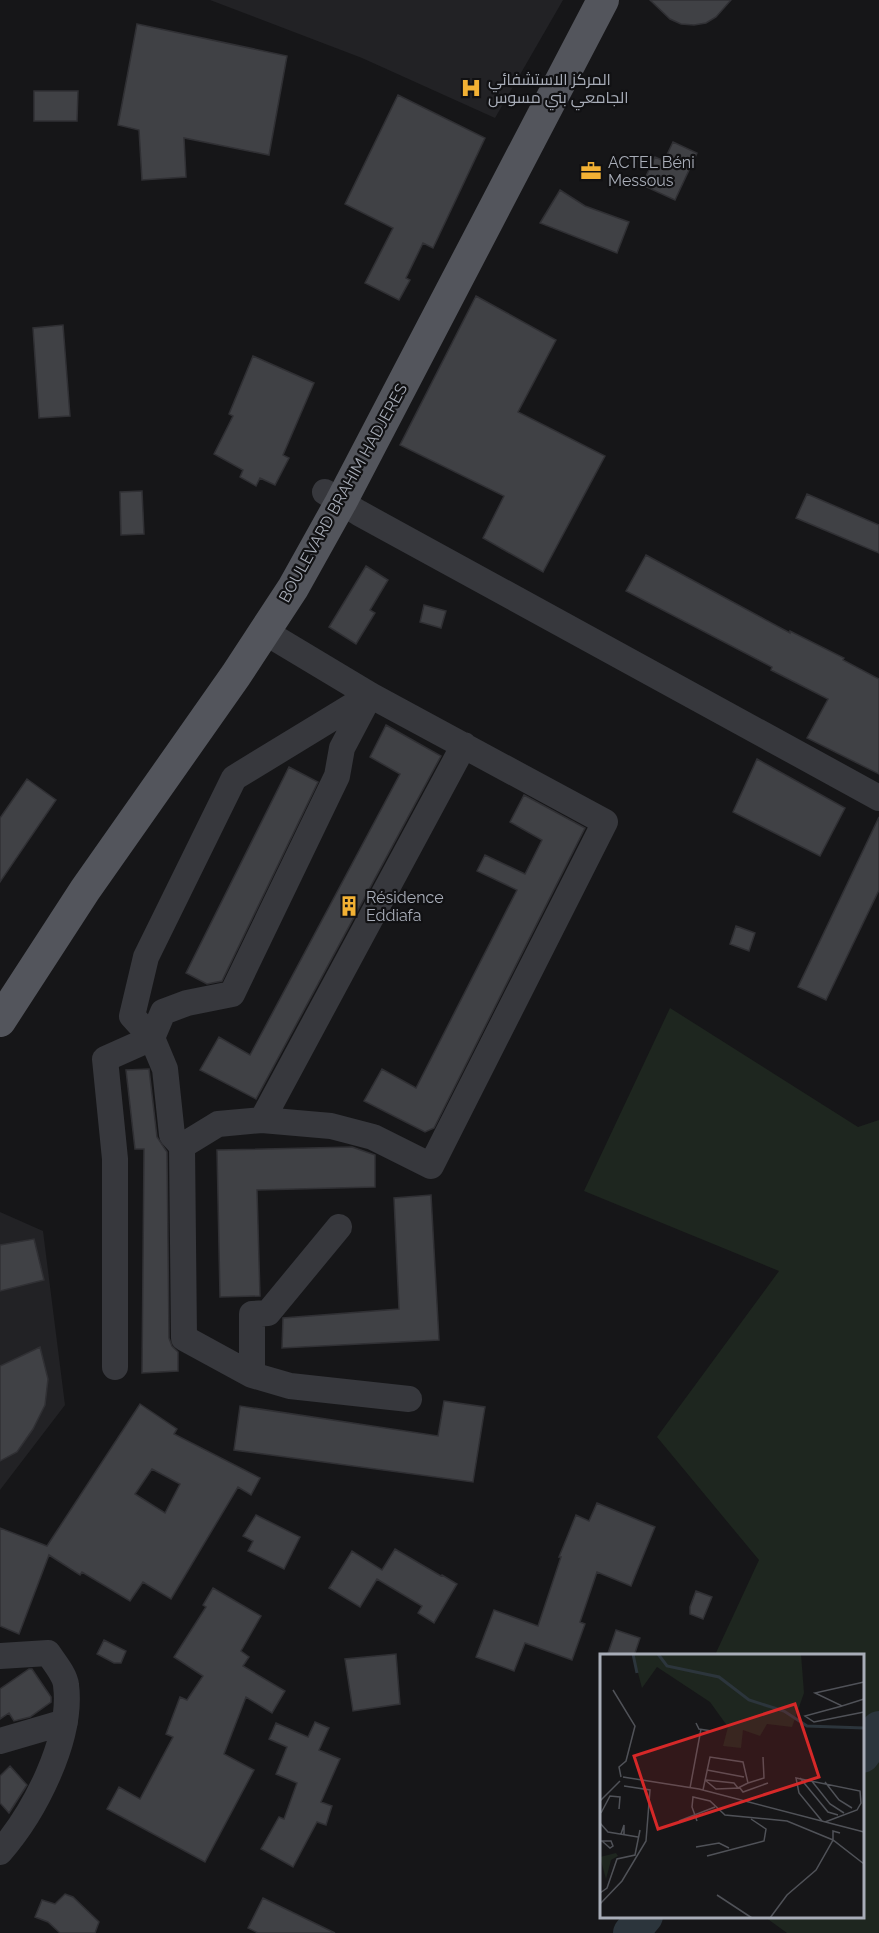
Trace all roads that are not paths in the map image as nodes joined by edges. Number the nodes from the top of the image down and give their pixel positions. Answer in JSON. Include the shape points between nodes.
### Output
{"nodes":[{"id":1,"x":581,"y":0,"type":"edge"},
{"id":2,"x":603,"y":0,"type":"edge"},
{"id":3,"x":333,"y":497,"type":"junction"},
{"id":4,"x":265,"y":632,"type":"junction"},
{"id":5,"x":370,"y":694,"type":"junction"},
{"id":6,"x":464,"y":745,"type":"junction"},
{"id":7,"x":879,"y":798,"type":"edge"},
{"id":8,"x":0,"y":985,"type":"edge"},
{"id":9,"x":0,"y":1021,"type":"edge"},
{"id":10,"x":152,"y":1038,"type":"junction"},
{"id":11,"x":262,"y":1120,"type":"junction"},
{"id":12,"x":182,"y":1146,"type":"junction"},
{"id":13,"x":339,"y":1227,"type":"dead end"},
{"id":14,"x":115,"y":1367,"type":"dead end"},
{"id":15,"x":252,"y":1375,"type":"junction"},
{"id":16,"x":409,"y":1399,"type":"dead end"},
{"id":17,"x":0,"y":1656,"type":"edge"},
{"id":18,"x":65,"y":1722,"type":"junction"},
{"id":19,"x":0,"y":1741,"type":"edge"},
{"id":20,"x":6,"y":1842,"type":"edge"}],
"edges":[{"from":1,"to":3,"type":"main road"},
{"from":2,"to":3,"type":"main road","name":"BOULEVARD BRAHIM HADJERES"},
{"from":3,"to":4,"type":"main road","name":"BOULEVARD BRAHIM HADJERES","via":[[319,543]]},
{"from":3,"to":7,"type":"street"},
{"from":3,"to":8,"type":"main road","via":[[302,537],[249,624],[72,875]]},
{"from":4,"to":5,"type":"street"},
{"from":4,"to":9,"type":"main road","name":"BOULEVARD BRAHIM HADJERES","via":[[85,890]]},
{"from":5,"to":6,"type":"street"},
{"from":5,"to":10,"type":"street","via":[[342,748],[338,776],[232,994],[163,1012]]},
{"from":5,"to":10,"type":"street","via":[[234,778],[146,957],[132,1016]]},
{"from":6,"to":11,"type":"street"},
{"from":6,"to":11,"type":"street","via":[[605,822],[431,1166],[373,1137],[331,1126]]},
{"from":10,"to":12,"type":"street","via":[[165,1069],[172,1135]]},
{"from":10,"to":14,"type":"street","via":[[105,1059],[115,1159]]},
{"from":11,"to":12,"type":"street","via":[[218,1124]]},
{"from":12,"to":15,"type":"street","via":[[184,1338]]},
{"from":13,"to":15,"type":"street","via":[[268,1313],[252,1314]]},
{"from":15,"to":16,"type":"street","via":[[291,1386]]},
{"from":17,"to":18,"type":"street","via":[[48,1653],[66,1683]]},
{"from":18,"to":19,"type":"street"},
{"from":18,"to":20,"type":"street","via":[[37,1801]]}]}
